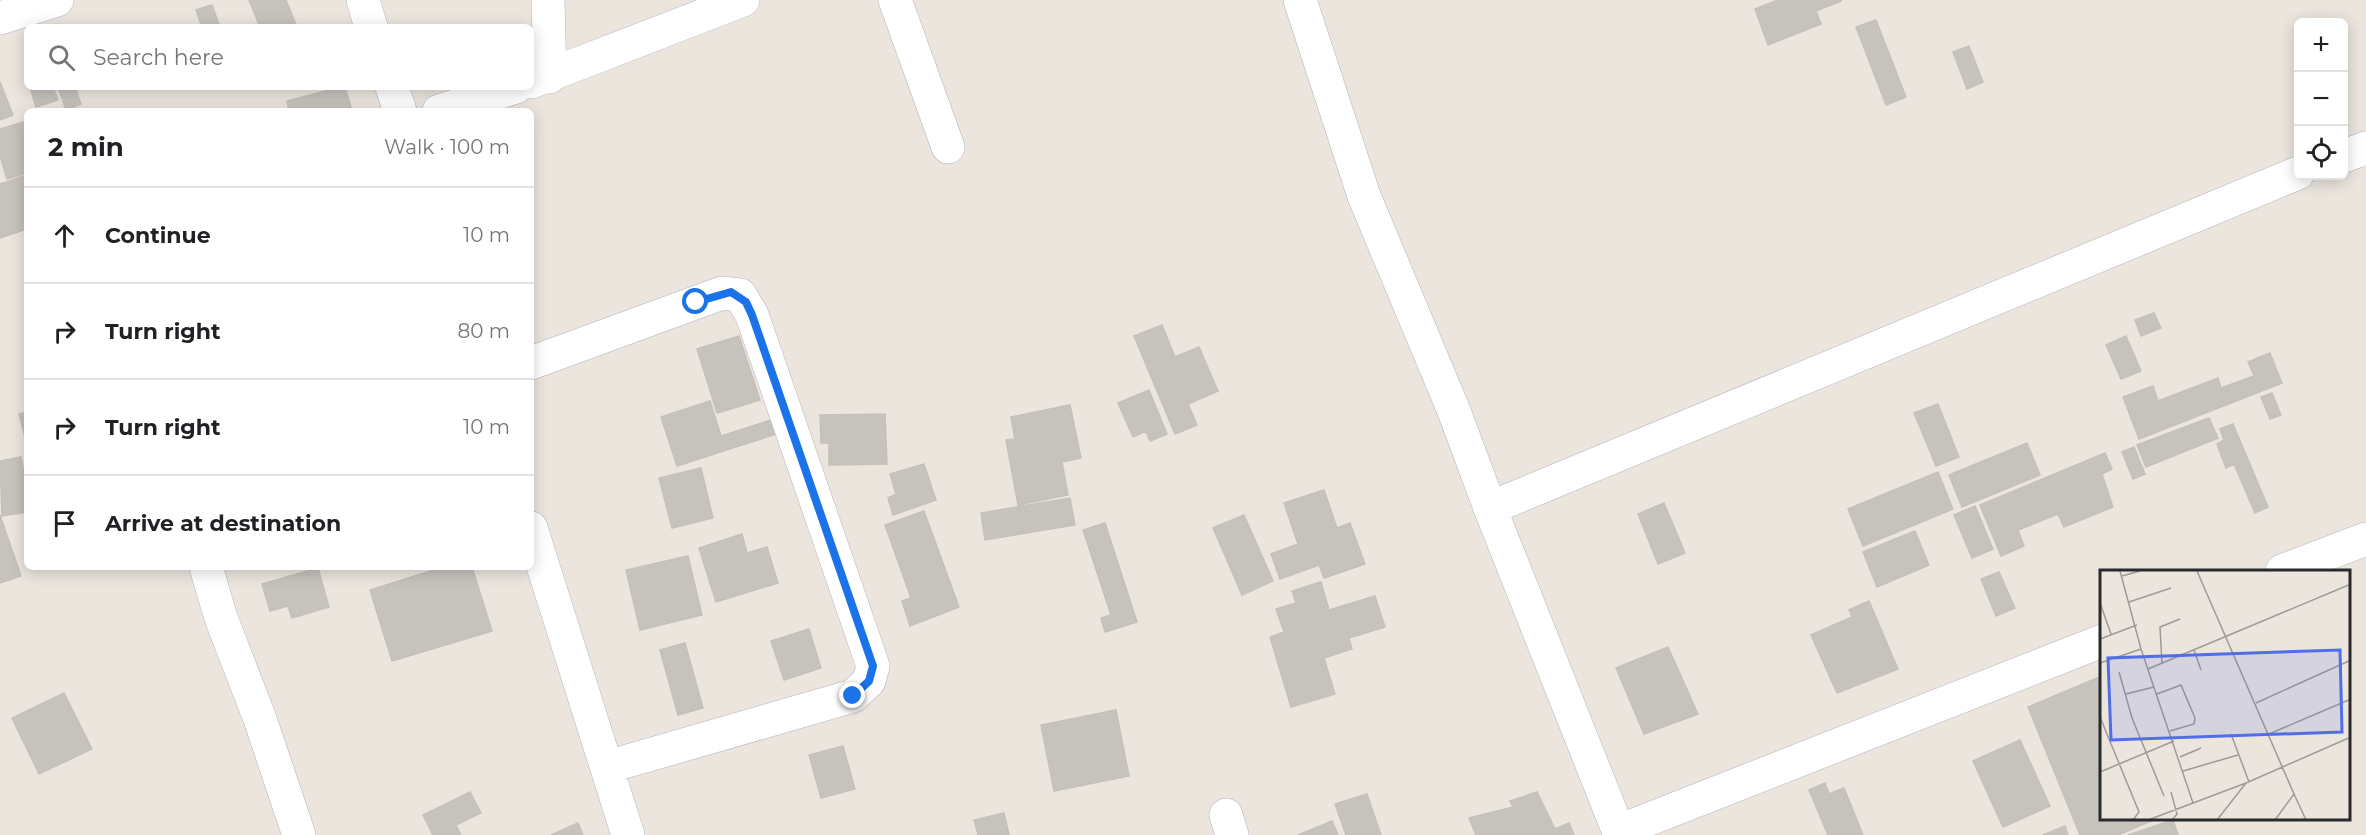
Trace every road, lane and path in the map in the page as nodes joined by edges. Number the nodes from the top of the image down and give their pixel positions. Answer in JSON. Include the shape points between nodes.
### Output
{"nodes":[{"id":1,"x":57,"y":0,"type":"edge"},
{"id":2,"x":363,"y":0,"type":"edge"},
{"id":3,"x":548,"y":0,"type":"edge"},
{"id":4,"x":743,"y":0,"type":"edge"},
{"id":5,"x":895,"y":0,"type":"edge"},
{"id":6,"x":1300,"y":0,"type":"edge"},
{"id":7,"x":0,"y":18,"type":"edge"},
{"id":8,"x":370,"y":24,"type":"edge"},
{"id":9,"x":540,"y":79,"type":"edge"},
{"id":10,"x":393,"y":90,"type":"edge"},
{"id":11,"x":506,"y":90,"type":"edge"},
{"id":12,"x":399,"y":108,"type":"edge"},
{"id":13,"x":449,"y":108,"type":"edge"},
{"id":14,"x":948,"y":147,"type":"dead end"},
{"id":15,"x":2366,"y":148,"type":"edge"},
{"id":16,"x":2348,"y":154,"type":"edge"},
{"id":17,"x":2294,"y":175,"type":"edge"},
{"id":18,"x":534,"y":362,"type":"edge"},
{"id":19,"x":1490,"y":508,"type":"junction"},
{"id":20,"x":534,"y":537,"type":"edge"},
{"id":21,"x":2366,"y":539,"type":"edge"},
{"id":22,"x":207,"y":570,"type":"edge"},
{"id":23,"x":2285,"y":570,"type":"edge"},
{"id":24,"x":2100,"y":642,"type":"edge"},
{"id":25,"x":607,"y":767,"type":"junction"},
{"id":26,"x":1620,"y":833,"type":"edge"},
{"id":27,"x":300,"y":835,"type":"edge"},
{"id":28,"x":628,"y":835,"type":"edge"}],
"edges":[{"from":1,"to":7,"type":"street"},
{"from":2,"to":8,"type":"street"},
{"from":3,"to":9,"type":"street"},
{"from":4,"to":9,"type":"street"},
{"from":5,"to":14,"type":"street"},
{"from":6,"to":19,"type":"street","via":[[1364,196]]},
{"from":10,"to":12,"type":"street"},
{"from":11,"to":13,"type":"street"},
{"from":15,"to":16,"type":"street"},
{"from":17,"to":19,"type":"street"},
{"from":18,"to":25,"type":"street","via":[[722,293],[740,296],[752,315],[873,666],[869,681],[853,696]]},
{"from":19,"to":26,"type":"street"},
{"from":20,"to":25,"type":"street"},
{"from":21,"to":23,"type":"street"},
{"from":22,"to":27,"type":"street"},
{"from":24,"to":26,"type":"street"},
{"from":25,"to":28,"type":"street"}]}
